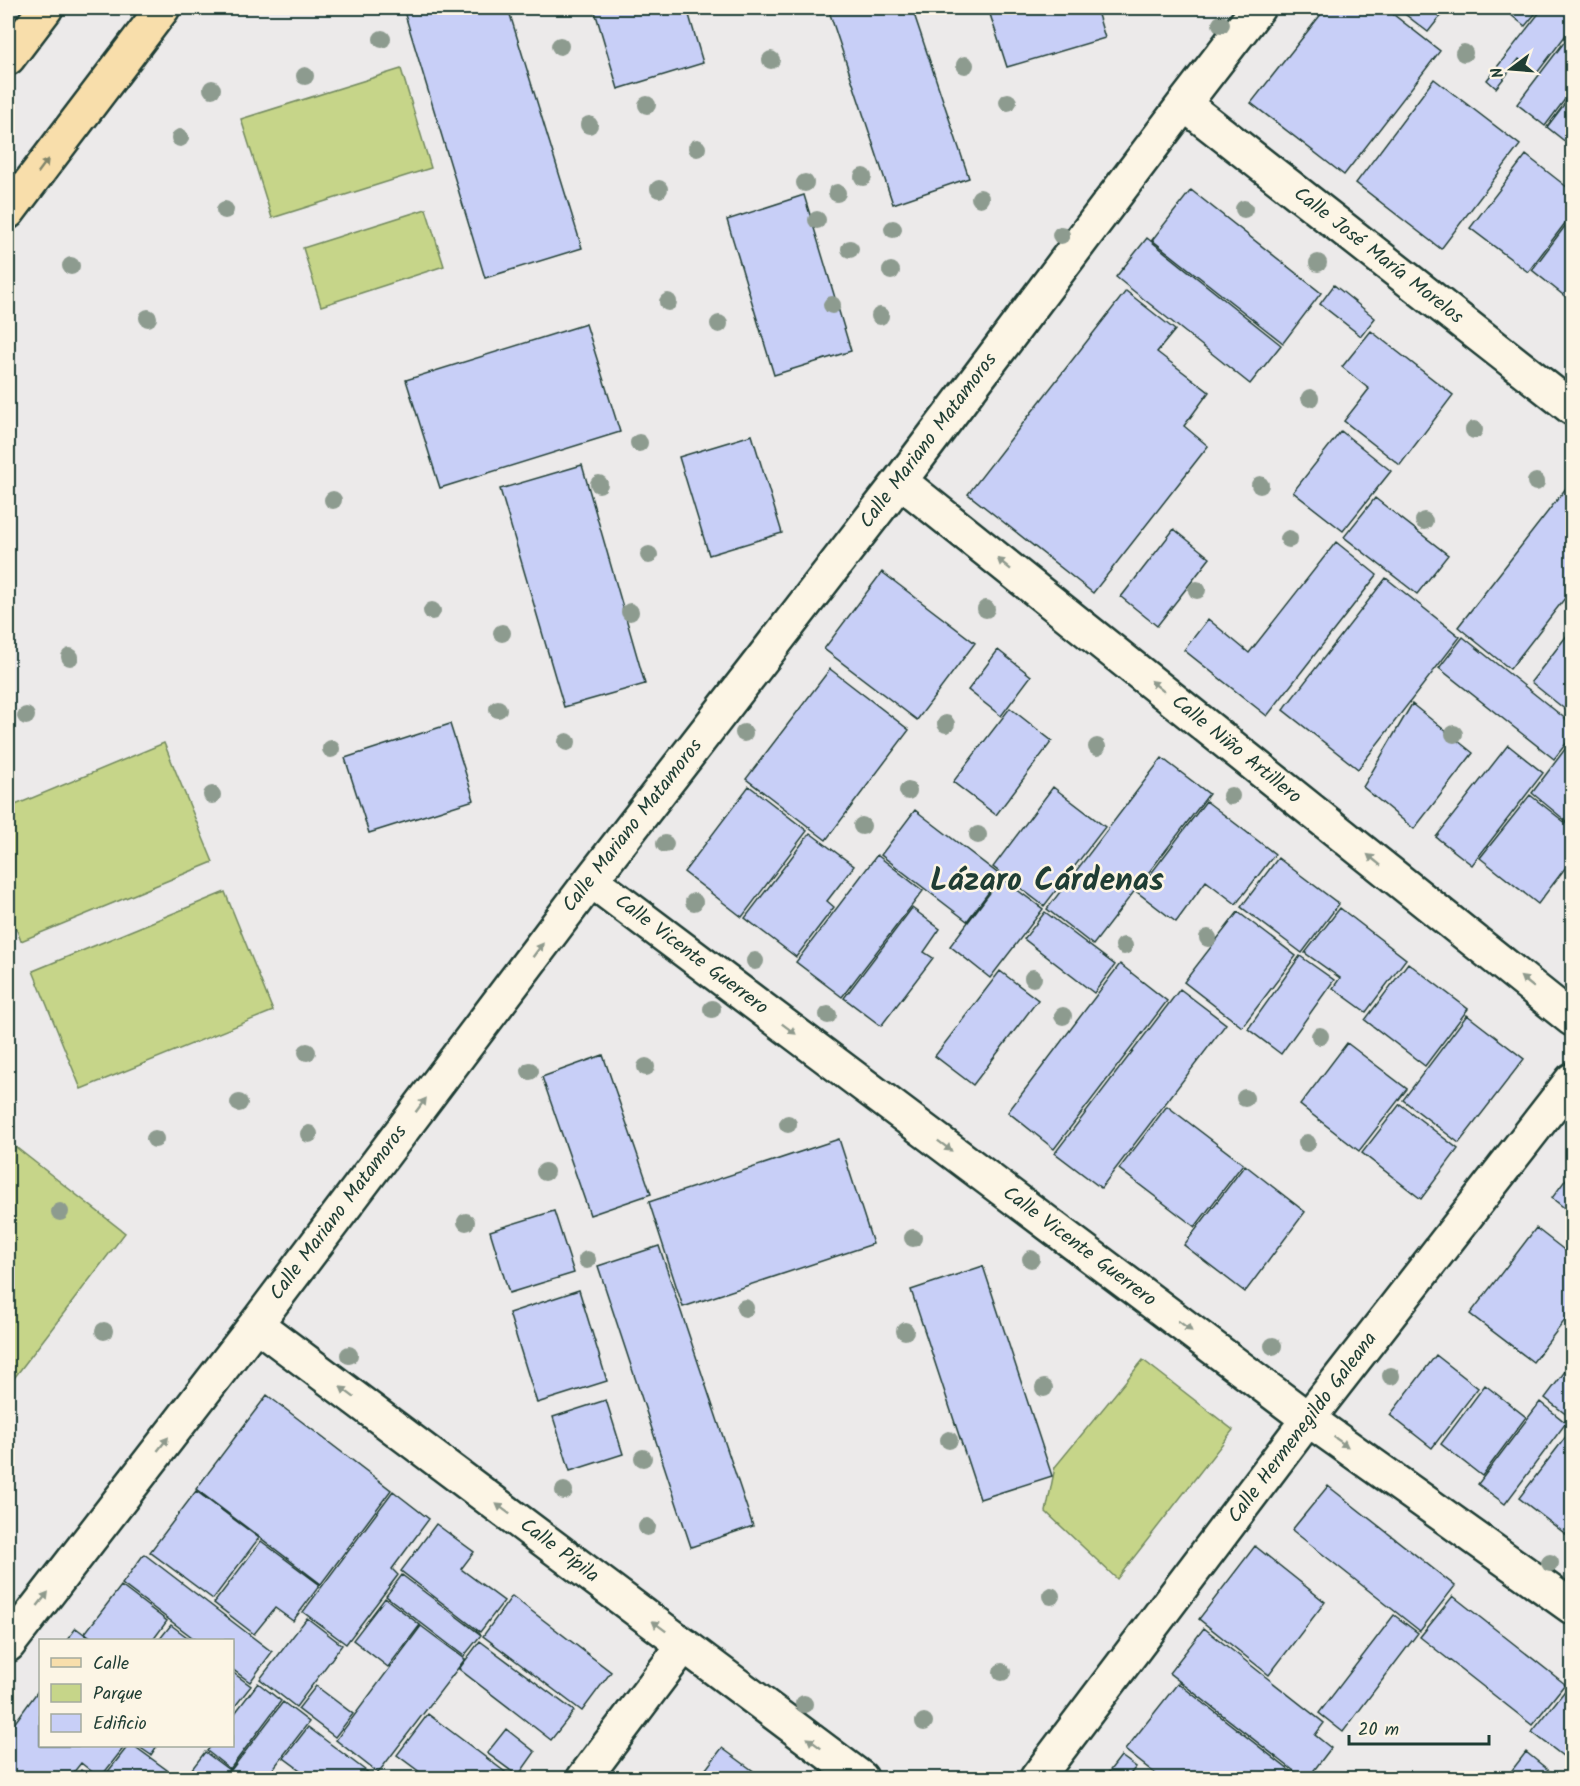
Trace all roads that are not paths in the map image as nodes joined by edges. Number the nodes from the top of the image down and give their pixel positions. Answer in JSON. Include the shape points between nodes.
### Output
{"nodes":[{"id":1,"x":46,"y":8,"type":"edge"},
{"id":2,"x":163,"y":8,"type":"edge"},
{"id":3,"x":1258,"y":8,"type":"edge"},
{"id":4,"x":8,"y":58,"type":"edge"},
{"id":5,"x":1184,"y":104,"type":"junction"},
{"id":6,"x":8,"y":212,"type":"edge"},
{"id":7,"x":1572,"y":408,"type":"edge"},
{"id":8,"x":900,"y":481,"type":"junction"},
{"id":9,"x":591,"y":880,"type":"junction"},
{"id":10,"x":1572,"y":1019,"type":"edge"},
{"id":11,"x":1572,"y":1080,"type":"edge"},
{"id":12,"x":256,"y":1324,"type":"junction"},
{"id":13,"x":1308,"y":1419,"type":"junction"},
{"id":14,"x":1572,"y":1607,"type":"edge"},
{"id":15,"x":8,"y":1645,"type":"edge"},
{"id":16,"x":684,"y":1646,"type":"junction"},
{"id":17,"x":584,"y":1779,"type":"edge"},
{"id":18,"x":861,"y":1779,"type":"edge"},
{"id":19,"x":1038,"y":1779,"type":"edge"}],
"edges":[{"from":1,"to":4,"type":"main road"},
{"from":6,"to":2,"type":"main road","one_way":true},
{"from":3,"to":5,"type":"street","name":"Calle Mariano Matamoros"},
{"from":5,"to":7,"type":"street","name":"Calle José María Morelos"},
{"from":5,"to":8,"type":"street","name":"Calle Mariano Matamoros"},
{"from":8,"to":9,"type":"street","name":"Calle Mariano Matamoros"},
{"from":10,"to":8,"type":"street","name":"Calle Niño Artillero","one_way":true},
{"from":12,"to":9,"type":"street","name":"Calle Mariano Matamoros","one_way":true},
{"from":9,"to":13,"type":"street","name":"Calle Vicente Guerrero","one_way":true},
{"from":11,"to":13,"type":"street","name":"Calle Hermenegildo Galeana"},
{"from":15,"to":12,"type":"street","name":"Calle Mariano Matamoros","one_way":true},
{"from":16,"to":12,"type":"street","name":"Calle Pípila","one_way":true},
{"from":13,"to":14,"type":"street","name":"Calle Vicente Guerrero","one_way":true},
{"from":13,"to":19,"type":"street","name":"Calle Hermenegildo Galeana"},
{"from":16,"to":17,"type":"street"},
{"from":18,"to":16,"type":"street","name":"Calle Pípila","one_way":true}]}
